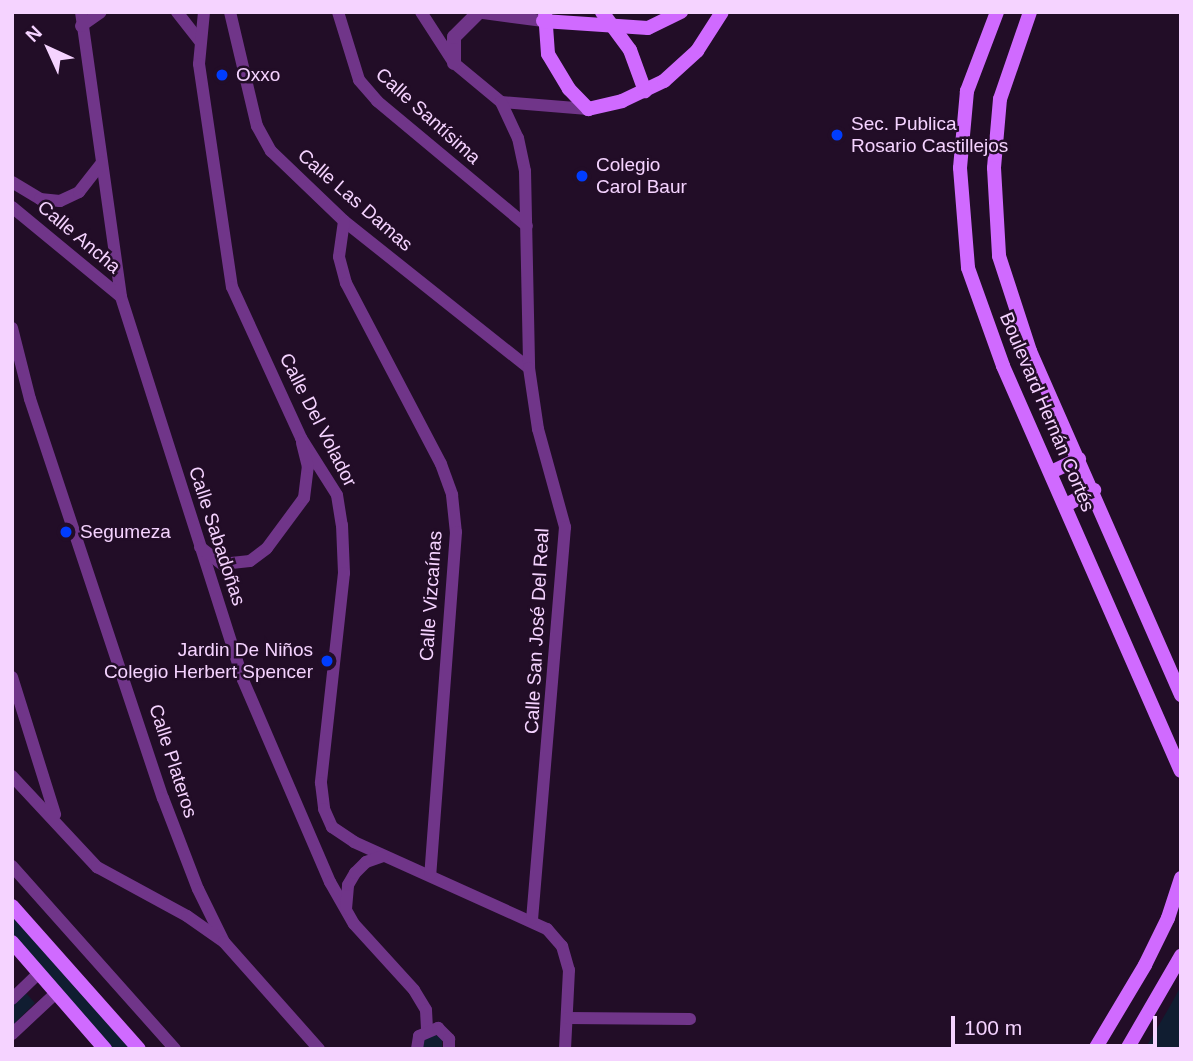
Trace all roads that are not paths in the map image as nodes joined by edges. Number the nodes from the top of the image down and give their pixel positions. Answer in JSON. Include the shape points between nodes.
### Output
{"nodes":[{"id":1,"x":101,"y":12,"type":"edge"},
{"id":2,"x":177,"y":12,"type":"edge"},
{"id":3,"x":204,"y":12,"type":"edge"},
{"id":4,"x":230,"y":12,"type":"edge"},
{"id":5,"x":338,"y":12,"type":"edge"},
{"id":6,"x":421,"y":12,"type":"edge"},
{"id":7,"x":602,"y":12,"type":"edge"},
{"id":8,"x":681,"y":12,"type":"edge"},
{"id":9,"x":722,"y":12,"type":"edge"},
{"id":10,"x":997,"y":12,"type":"edge"},
{"id":11,"x":1030,"y":12,"type":"edge"},
{"id":12,"x":477,"y":13,"type":"edge"},
{"id":13,"x":544,"y":17,"type":"edge"},
{"id":14,"x":81,"y":19,"type":"edge"},
{"id":15,"x":615,"y":27,"type":"junction"},
{"id":16,"x":200,"y":41,"type":"junction"},
{"id":17,"x":454,"y":63,"type":"junction"},
{"id":18,"x":645,"y":91,"type":"junction"},
{"id":19,"x":501,"y":102,"type":"junction"},
{"id":20,"x":588,"y":109,"type":"junction"},
{"id":21,"x":102,"y":163,"type":"junction"},
{"id":22,"x":12,"y":182,"type":"edge"},
{"id":23,"x":12,"y":207,"type":"edge"},
{"id":24,"x":344,"y":221,"type":"junction"},
{"id":25,"x":527,"y":226,"type":"junction"},
{"id":26,"x":121,"y":298,"type":"junction"},
{"id":27,"x":12,"y":328,"type":"edge"},
{"id":28,"x":529,"y":368,"type":"junction"},
{"id":29,"x":301,"y":438,"type":"junction"},
{"id":30,"x":1079,"y":459,"type":"junction"},
{"id":31,"x":1051,"y":472,"type":"junction"},
{"id":32,"x":1094,"y":490,"type":"junction"},
{"id":33,"x":1066,"y":505,"type":"junction"},
{"id":34,"x":200,"y":547,"type":"junction"},
{"id":35,"x":12,"y":677,"type":"edge"},
{"id":36,"x":1181,"y":695,"type":"edge"},
{"id":37,"x":1181,"y":771,"type":"edge"},
{"id":38,"x":12,"y":776,"type":"edge"},
{"id":39,"x":56,"y":818,"type":"junction"},
{"id":40,"x":383,"y":856,"type":"junction"},
{"id":41,"x":12,"y":866,"type":"edge"},
{"id":42,"x":430,"y":874,"type":"junction"},
{"id":43,"x":1181,"y":878,"type":"edge"},
{"id":44,"x":12,"y":906,"type":"edge"},
{"id":45,"x":346,"y":913,"type":"junction"},
{"id":46,"x":532,"y":919,"type":"junction"},
{"id":47,"x":12,"y":942,"type":"edge"},
{"id":48,"x":225,"y":942,"type":"junction"},
{"id":49,"x":1181,"y":956,"type":"edge"},
{"id":50,"x":39,"y":973,"type":"junction"},
{"id":51,"x":56,"y":993,"type":"junction"},
{"id":52,"x":12,"y":999,"type":"edge"},
{"id":53,"x":567,"y":1018,"type":"junction"},
{"id":54,"x":690,"y":1019,"type":"dead end"},
{"id":55,"x":426,"y":1029,"type":"junction"},
{"id":56,"x":12,"y":1034,"type":"edge"},
{"id":57,"x":105,"y":1049,"type":"edge"},
{"id":58,"x":139,"y":1049,"type":"edge"},
{"id":59,"x":175,"y":1049,"type":"edge"},
{"id":60,"x":319,"y":1049,"type":"edge"},
{"id":61,"x":418,"y":1049,"type":"edge"},
{"id":62,"x":449,"y":1049,"type":"edge"},
{"id":63,"x":565,"y":1049,"type":"edge"},
{"id":64,"x":1095,"y":1049,"type":"edge"},
{"id":65,"x":1127,"y":1049,"type":"edge"}],
"edges":[{"from":1,"to":14,"type":"street"},
{"from":2,"to":16,"type":"street"},
{"from":3,"to":16,"type":"street","name":"Calle Del Volador"},
{"from":4,"to":24,"type":"street","name":"Calle Las Damas","via":[[257,126],[271,151]]},
{"from":5,"to":25,"type":"street","name":"Calle Santísima","via":[[359,80],[377,101]]},
{"from":6,"to":17,"type":"street"},
{"from":7,"to":15,"type":"main road"},
{"from":8,"to":15,"type":"main road","via":[[648,28]]},
{"from":9,"to":18,"type":"main road","via":[[682,67]]},
{"from":10,"to":31,"type":"main road","name":"Boulevard Hernán Cortés","via":[[967,91],[960,168],[968,268],[1003,366]]},
{"from":11,"to":30,"type":"main road","name":"Boulevard Hernán Cortés","via":[[1000,99],[994,168],[999,256],[1030,351]]},
{"from":12,"to":13,"type":"street"},
{"from":12,"to":17,"type":"street","via":[[454,37]]},
{"from":13,"to":15,"type":"main road"},
{"from":13,"to":20,"type":"main road","via":[[555,69]]},
{"from":14,"to":21,"type":"street","name":"Calle Sabadoñas"},
{"from":15,"to":18,"type":"main road","via":[[636,61]]},
{"from":16,"to":29,"type":"street","name":"Calle Del Volador","via":[[204,113],[232,287]]},
{"from":17,"to":19,"type":"street"},
{"from":18,"to":20,"type":"main road"},
{"from":19,"to":20,"type":"street"},
{"from":19,"to":25,"type":"street","name":"Calle San José Del Real","via":[[518,138],[525,171]]},
{"from":21,"to":22,"type":"street","name":"Calle Ancha","via":[[79,192],[60,201],[40,199]]},
{"from":21,"to":26,"type":"street","name":"Calle Sabadoñas"},
{"from":23,"to":26,"type":"street","name":"Calle Ancha"},
{"from":24,"to":28,"type":"street","name":"Calle Las Damas"},
{"from":24,"to":42,"type":"street","name":"Calle Vizcaínas","via":[[339,257],[346,282],[452,495],[456,532]]},
{"from":25,"to":28,"type":"street","name":"Calle San José Del Real"},
{"from":26,"to":34,"type":"street","name":"Calle Sabadoñas"},
{"from":27,"to":48,"type":"street","name":"Calle Plateros","via":[[30,399],[163,798],[198,889]]},
{"from":28,"to":46,"type":"street","name":"Calle San José Del Real","via":[[538,429],[565,527]]},
{"from":29,"to":34,"type":"street","via":[[308,467],[304,498],[267,548],[250,561],[222,564]]},
{"from":29,"to":40,"type":"street","name":"Calle Del Volador","via":[[337,495],[342,525],[344,573],[321,783],[324,809],[332,827]]},
{"from":30,"to":31,"type":"main road"},
{"from":30,"to":32,"type":"main road","name":"Boulevard Hernán Cortés"},
{"from":31,"to":33,"type":"main road","name":"Boulevard Hernán Cortés"},
{"from":32,"to":33,"type":"main road"},
{"from":32,"to":36,"type":"main road","name":"Boulevard Hernán Cortés"},
{"from":33,"to":37,"type":"main road","name":"Boulevard Hernán Cortés"},
{"from":34,"to":45,"type":"street","name":"Calle Sabadoñas","via":[[243,680]]},
{"from":35,"to":39,"type":"street"},
{"from":38,"to":39,"type":"street"},
{"from":39,"to":48,"type":"street","via":[[72,844],[97,867],[187,915]]},
{"from":40,"to":42,"type":"street","name":"Calle Del Volador"},
{"from":40,"to":45,"type":"street","via":[[366,862],[355,873],[348,885]]},
{"from":41,"to":59,"type":"street"},
{"from":42,"to":46,"type":"street"},
{"from":43,"to":64,"type":"main road","via":[[1145,965]]},
{"from":44,"to":58,"type":"main road"},
{"from":45,"to":55,"type":"street","name":"Calle Sabadoñas","via":[[414,990],[426,1010]]},
{"from":46,"to":53,"type":"street","via":[[562,946],[569,970]]},
{"from":47,"to":50,"type":"main road"},
{"from":48,"to":60,"type":"street"},
{"from":49,"to":65,"type":"main road"},
{"from":50,"to":51,"type":"main road"},
{"from":50,"to":52,"type":"street"},
{"from":51,"to":56,"type":"street"},
{"from":51,"to":57,"type":"main road"},
{"from":53,"to":54,"type":"street"},
{"from":53,"to":63,"type":"street"},
{"from":55,"to":61,"type":"street","via":[[419,1035]]},
{"from":55,"to":62,"type":"street","via":[[444,1032]]}]}
